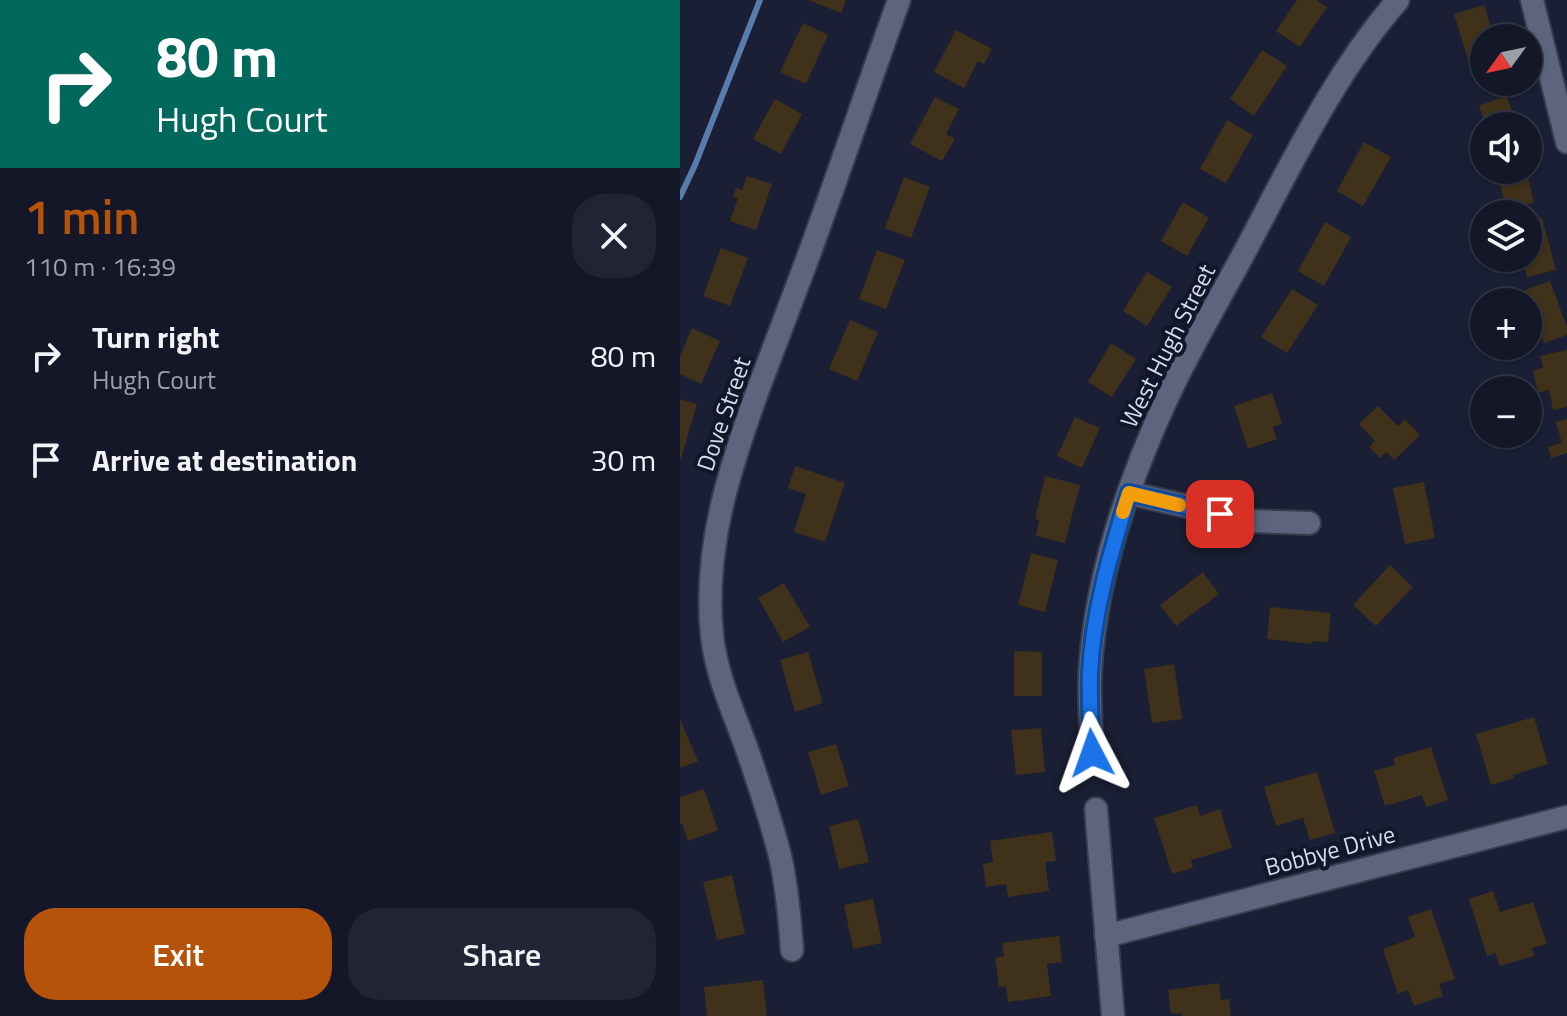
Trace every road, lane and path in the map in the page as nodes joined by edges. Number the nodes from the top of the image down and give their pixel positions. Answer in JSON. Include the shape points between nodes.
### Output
{"nodes":[{"id":1,"x":899,"y":0,"type":"edge"},
{"id":2,"x":1398,"y":0,"type":"edge"},
{"id":3,"x":1532,"y":0,"type":"edge"},
{"id":4,"x":1557,"y":62,"type":"edge"},
{"id":5,"x":1567,"y":142,"type":"edge"},
{"id":6,"x":1129,"y":493,"type":"junction"},
{"id":7,"x":1309,"y":523,"type":"dead end"},
{"id":8,"x":1092,"y":753,"type":"dead end"},
{"id":9,"x":1096,"y":809,"type":"dead end"},
{"id":10,"x":1567,"y":817,"type":"edge"},
{"id":11,"x":1106,"y":936,"type":"junction"},
{"id":12,"x":792,"y":950,"type":"dead end"},
{"id":13,"x":1113,"y":1016,"type":"edge"}],
"edges":[{"from":1,"to":12,"type":"street","name":"Dove Street","via":[[738,446],[717,524],[711,573],[717,667],[771,821]]},
{"from":2,"to":6,"type":"street","name":"West Hugh Street","via":[[1342,74],[1293,161],[1168,397]]},
{"from":3,"to":4,"type":"street"},
{"from":4,"to":5,"type":"street"},
{"from":6,"to":7,"type":"street","via":[[1251,521]]},
{"from":6,"to":8,"type":"street","name":"West Hugh Street","via":[[1094,633]]},
{"from":9,"to":11,"type":"street"},
{"from":10,"to":11,"type":"street","name":"Bobbye Drive"},
{"from":11,"to":13,"type":"street"}]}
